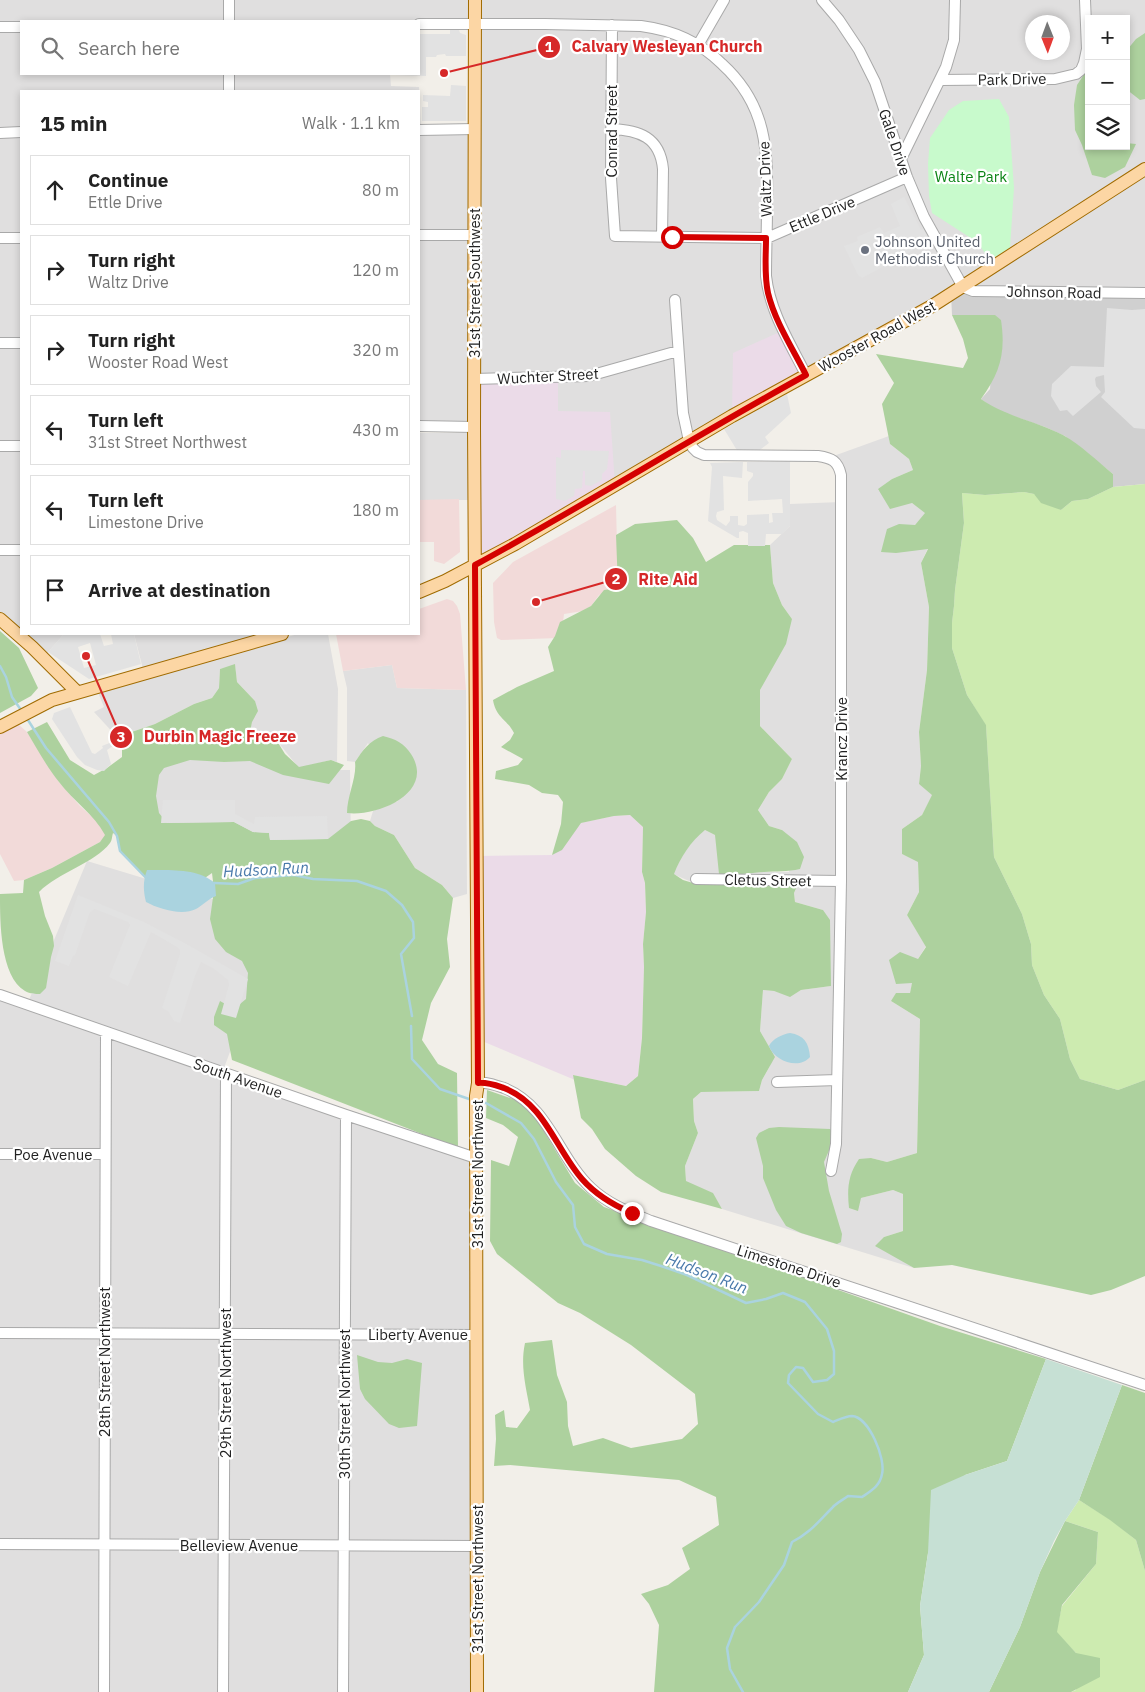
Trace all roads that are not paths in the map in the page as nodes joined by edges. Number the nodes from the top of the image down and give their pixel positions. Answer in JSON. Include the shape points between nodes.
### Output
{"nodes":[{"id":1,"x":229,"y":0,"type":"edge"},
{"id":2,"x":475,"y":0,"type":"edge"},
{"id":3,"x":724,"y":0,"type":"edge"},
{"id":4,"x":822,"y":0,"type":"edge"},
{"id":5,"x":955,"y":0,"type":"edge"},
{"id":6,"x":1085,"y":0,"type":"edge"},
{"id":7,"x":229,"y":20,"type":"edge"},
{"id":8,"x":420,"y":24,"type":"edge"},
{"id":9,"x":475,"y":24,"type":"junction"},
{"id":10,"x":612,"y":25,"type":"junction"},
{"id":11,"x":0,"y":27,"type":"edge"},
{"id":12,"x":20,"y":27,"type":"edge"},
{"id":13,"x":698,"y":45,"type":"junction"},
{"id":14,"x":229,"y":75,"type":"edge"},
{"id":15,"x":941,"y":80,"type":"junction"},
{"id":16,"x":229,"y":90,"type":"edge"},
{"id":17,"x":475,"y":129,"type":"junction"},
{"id":18,"x":611,"y":129,"type":"junction"},
{"id":19,"x":420,"y":130,"type":"edge"},
{"id":20,"x":0,"y":132,"type":"edge"},
{"id":21,"x":20,"y":132,"type":"edge"},
{"id":22,"x":901,"y":159,"type":"junction"},
{"id":23,"x":1145,"y":169,"type":"edge"},
{"id":24,"x":907,"y":178,"type":"junction"},
{"id":25,"x":474,"y":234,"type":"junction"},
{"id":26,"x":420,"y":235,"type":"edge"},
{"id":27,"x":615,"y":236,"type":"joint"},
{"id":28,"x":662,"y":236,"type":"junction"},
{"id":29,"x":0,"y":238,"type":"edge"},
{"id":30,"x":20,"y":238,"type":"edge"},
{"id":31,"x":766,"y":238,"type":"junction"},
{"id":32,"x":963,"y":287,"type":"junction"},
{"id":33,"x":1145,"y":293,"type":"edge"},
{"id":34,"x":675,"y":300,"type":"dead end"},
{"id":35,"x":0,"y":343,"type":"edge"},
{"id":36,"x":20,"y":343,"type":"edge"},
{"id":37,"x":678,"y":351,"type":"junction"},
{"id":38,"x":806,"y":375,"type":"junction"},
{"id":39,"x":474,"y":379,"type":"junction"},
{"id":40,"x":420,"y":426,"type":"edge"},
{"id":41,"x":474,"y":427,"type":"junction"},
{"id":42,"x":689,"y":440,"type":"junction"},
{"id":43,"x":0,"y":446,"type":"edge"},
{"id":44,"x":20,"y":446,"type":"edge"},
{"id":45,"x":0,"y":550,"type":"edge"},
{"id":46,"x":20,"y":550,"type":"edge"},
{"id":47,"x":475,"y":565,"type":"junction"},
{"id":48,"x":420,"y":592,"type":"edge"},
{"id":49,"x":0,"y":619,"type":"edge"},
{"id":50,"x":275,"y":635,"type":"edge"},
{"id":51,"x":260,"y":637,"type":"edge"},
{"id":52,"x":77,"y":692,"type":"junction"},
{"id":53,"x":0,"y":727,"type":"edge"},
{"id":54,"x":696,"y":879,"type":"dead end"},
{"id":55,"x":841,"y":881,"type":"junction"},
{"id":56,"x":0,"y":995,"type":"edge"},
{"id":57,"x":106,"y":1032,"type":"junction"},
{"id":58,"x":226,"y":1073,"type":"junction"},
{"id":59,"x":836,"y":1080,"type":"junction"},
{"id":60,"x":777,"y":1082,"type":"dead end"},
{"id":61,"x":478,"y":1083,"type":"junction"},
{"id":62,"x":346,"y":1115,"type":"junction"},
{"id":63,"x":0,"y":1154,"type":"edge"},
{"id":64,"x":105,"y":1154,"type":"junction"},
{"id":65,"x":476,"y":1158,"type":"junction"},
{"id":66,"x":831,"y":1171,"type":"dead end"},
{"id":67,"x":0,"y":1333,"type":"edge"},
{"id":68,"x":104,"y":1334,"type":"junction"},
{"id":69,"x":225,"y":1334,"type":"junction"},
{"id":70,"x":344,"y":1334,"type":"junction"},
{"id":71,"x":477,"y":1335,"type":"junction"},
{"id":72,"x":1145,"y":1385,"type":"edge"},
{"id":73,"x":0,"y":1544,"type":"edge"},
{"id":74,"x":104,"y":1544,"type":"junction"},
{"id":75,"x":224,"y":1544,"type":"junction"},
{"id":76,"x":344,"y":1545,"type":"junction"},
{"id":77,"x":477,"y":1546,"type":"junction"},
{"id":78,"x":104,"y":1692,"type":"edge"},
{"id":79,"x":223,"y":1692,"type":"edge"},
{"id":80,"x":343,"y":1692,"type":"edge"},
{"id":81,"x":477,"y":1692,"type":"edge"}],
"edges":[{"from":1,"to":7,"type":"street"},
{"from":2,"to":9,"type":"main road","name":"31st Street Southwest"},
{"from":3,"to":13,"type":"street"},
{"from":4,"to":22,"type":"street","name":"Gale Drive","via":[[847,31],[872,75]]},
{"from":5,"to":15,"type":"street","via":[[954,40]]},
{"from":6,"to":15,"type":"street","name":"Park Drive","via":[[1087,49],[1082,70],[1076,74],[1055,79]]},
{"from":8,"to":9,"type":"street","name":"Waltz Drive"},
{"from":9,"to":10,"type":"street","name":"Waltz Drive"},
{"from":9,"to":17,"type":"main road","name":"31st Street Southwest"},
{"from":10,"to":13,"type":"street","name":"Waltz Drive","via":[[655,28]]},
{"from":10,"to":18,"type":"street","name":"Conrad Street"},
{"from":11,"to":12,"type":"street"},
{"from":13,"to":31,"type":"street","name":"Waltz Drive","via":[[713,55],[738,81],[759,119],[767,161]]},
{"from":14,"to":16,"type":"street"},
{"from":15,"to":22,"type":"street"},
{"from":17,"to":19,"type":"street"},
{"from":17,"to":25,"type":"main road","name":"31st Street Southwest"},
{"from":18,"to":27,"type":"street","name":"Conrad Street"},
{"from":18,"to":28,"type":"street","via":[[647,137],[657,148],[663,169]]},
{"from":20,"to":21,"type":"street"},
{"from":22,"to":24,"type":"street","name":"Gale Drive"},
{"from":23,"to":32,"type":"main road","name":"Wooster Road West"},
{"from":24,"to":31,"type":"street","name":"Ettle Drive"},
{"from":24,"to":32,"type":"street","name":"Gale Drive","via":[[924,217]]},
{"from":25,"to":26,"type":"street"},
{"from":25,"to":39,"type":"main road","name":"31st Street Southwest"},
{"from":27,"to":28,"type":"street","name":"Ettle Drive"},
{"from":28,"to":31,"type":"street","name":"Ettle Drive"},
{"from":29,"to":30,"type":"street"},
{"from":31,"to":38,"type":"street","name":"Waltz Drive","via":[[766,276],[770,298]]},
{"from":32,"to":33,"type":"street","name":"Johnson Road","via":[[973,291]]},
{"from":32,"to":38,"type":"main road","name":"Wooster Road West"},
{"from":34,"to":37,"type":"street"},
{"from":35,"to":36,"type":"street"},
{"from":37,"to":39,"type":"street","name":"Wuchter Street","via":[[589,376]]},
{"from":37,"to":42,"type":"street","via":[[681,400]]},
{"from":38,"to":42,"type":"main road","name":"Wooster Road West"},
{"from":39,"to":41,"type":"main road","name":"31st Street Southwest"},
{"from":40,"to":41,"type":"street"},
{"from":41,"to":47,"type":"main road","name":"31st Street Southwest"},
{"from":42,"to":47,"type":"main road","name":"Wooster Road West"},
{"from":42,"to":55,"type":"street","name":"Krancz Drive","via":[[697,452],[704,455],[818,456],[833,459],[840,468]]},
{"from":43,"to":44,"type":"street"},
{"from":45,"to":46,"type":"street"},
{"from":47,"to":48,"type":"main road","name":"Wooster Road West"},
{"from":47,"to":61,"type":"main road","name":"31st Street Northwest"},
{"from":49,"to":52,"type":"main road"},
{"from":50,"to":51,"type":"main road"},
{"from":51,"to":52,"type":"main road"},
{"from":52,"to":53,"type":"main road","via":[[52,700]]},
{"from":54,"to":55,"type":"street","name":"Cletus Street"},
{"from":55,"to":59,"type":"street","name":"Krancz Drive"},
{"from":56,"to":57,"type":"street","name":"South Avenue"},
{"from":57,"to":58,"type":"street","name":"South Avenue"},
{"from":57,"to":64,"type":"street","name":"28th Street Northwest"},
{"from":58,"to":62,"type":"street","name":"South Avenue"},
{"from":58,"to":69,"type":"street","name":"29th Street Northwest"},
{"from":59,"to":60,"type":"street"},
{"from":59,"to":66,"type":"street","name":"Krancz Drive","via":[[836,1144]]},
{"from":61,"to":65,"type":"main road","name":"31st Street Northwest"},
{"from":61,"to":72,"type":"street","name":"Limestone Drive","via":[[512,1092],[528,1102],[541,1116],[582,1179],[617,1207]]},
{"from":62,"to":65,"type":"street","name":"South Avenue"},
{"from":62,"to":70,"type":"street","name":"30th Street Northwest"},
{"from":63,"to":64,"type":"street","name":"Poe Avenue"},
{"from":64,"to":68,"type":"street","name":"28th Street Northwest"},
{"from":65,"to":71,"type":"main road","name":"31st Street Northwest"},
{"from":67,"to":68,"type":"street","name":"Liberty Avenue"},
{"from":68,"to":69,"type":"street","name":"Liberty Avenue"},
{"from":68,"to":74,"type":"street","name":"28th Street Northwest"},
{"from":69,"to":70,"type":"street","name":"Liberty Avenue"},
{"from":69,"to":75,"type":"street","name":"29th Street Northwest"},
{"from":70,"to":71,"type":"street","name":"Liberty Avenue"},
{"from":70,"to":76,"type":"street","name":"30th Street Northwest"},
{"from":71,"to":77,"type":"main road","name":"31st Street Northwest"},
{"from":73,"to":74,"type":"street","name":"Belleview Avenue"},
{"from":74,"to":75,"type":"street","name":"Belleview Avenue"},
{"from":74,"to":78,"type":"street","name":"28th Street Northwest"},
{"from":75,"to":76,"type":"street","name":"Belleview Avenue"},
{"from":75,"to":79,"type":"street","name":"29th Street Northwest"},
{"from":76,"to":77,"type":"street","name":"Belleview Avenue"},
{"from":76,"to":80,"type":"street","name":"30th Street Northwest"},
{"from":77,"to":81,"type":"main road","name":"31st Street Northwest"}]}
